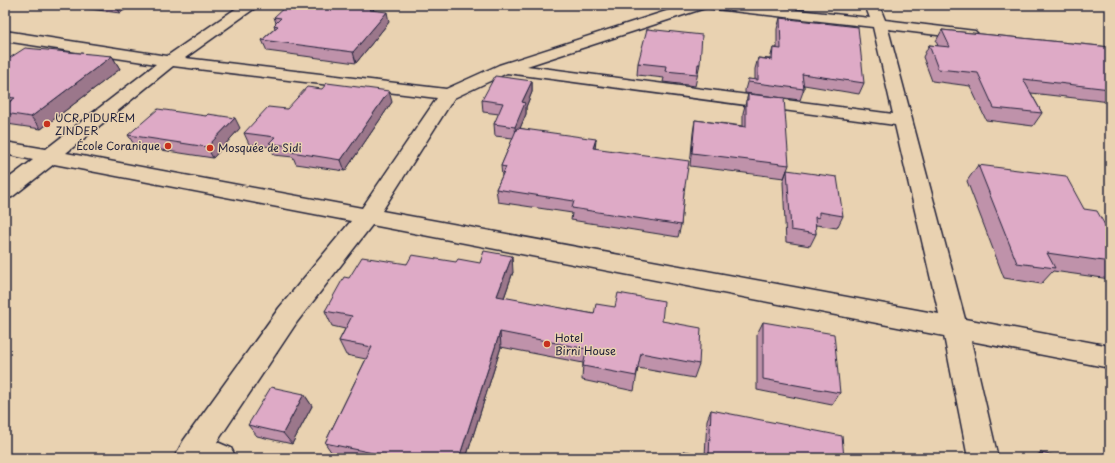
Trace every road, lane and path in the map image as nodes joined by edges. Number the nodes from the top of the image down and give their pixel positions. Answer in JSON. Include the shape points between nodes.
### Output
{"nodes":[{"id":1,"x":250,"y":5,"type":"edge"},
{"id":2,"x":700,"y":5,"type":"edge"},
{"id":3,"x":715,"y":5,"type":"edge"},
{"id":4,"x":875,"y":14,"type":"edge"},
{"id":5,"x":987,"y":35,"type":"edge"},
{"id":6,"x":5,"y":36,"type":"edge"},
{"id":7,"x":170,"y":61,"type":"junction"},
{"id":8,"x":505,"y":68,"type":"junction"},
{"id":9,"x":448,"y":94,"type":"junction"},
{"id":10,"x":903,"y":121,"type":"junction"},
{"id":11,"x":5,"y":148,"type":"edge"},
{"id":12,"x":50,"y":157,"type":"junction"},
{"id":13,"x":5,"y":192,"type":"edge"},
{"id":14,"x":368,"y":216,"type":"junction"},
{"id":15,"x":955,"y":329,"type":"junction"},
{"id":16,"x":1110,"y":357,"type":"edge"},
{"id":17,"x":201,"y":455,"type":"edge"},
{"id":18,"x":983,"y":458,"type":"edge"}],
"edges":[{"from":1,"to":7,"type":"street"},
{"from":2,"to":8,"type":"street"},
{"from":3,"to":4,"type":"street"},
{"from":4,"to":5,"type":"street"},
{"from":4,"to":10,"type":"street"},
{"from":6,"to":7,"type":"street"},
{"from":7,"to":9,"type":"street"},
{"from":7,"to":12,"type":"street"},
{"from":8,"to":9,"type":"street"},
{"from":8,"to":10,"type":"street"},
{"from":9,"to":14,"type":"street"},
{"from":10,"to":15,"type":"street"},
{"from":11,"to":12,"type":"street"},
{"from":12,"to":13,"type":"street"},
{"from":12,"to":14,"type":"street"},
{"from":14,"to":15,"type":"street"},
{"from":14,"to":17,"type":"street","via":[[288,315]]},
{"from":15,"to":16,"type":"street"},
{"from":15,"to":18,"type":"street"}]}
